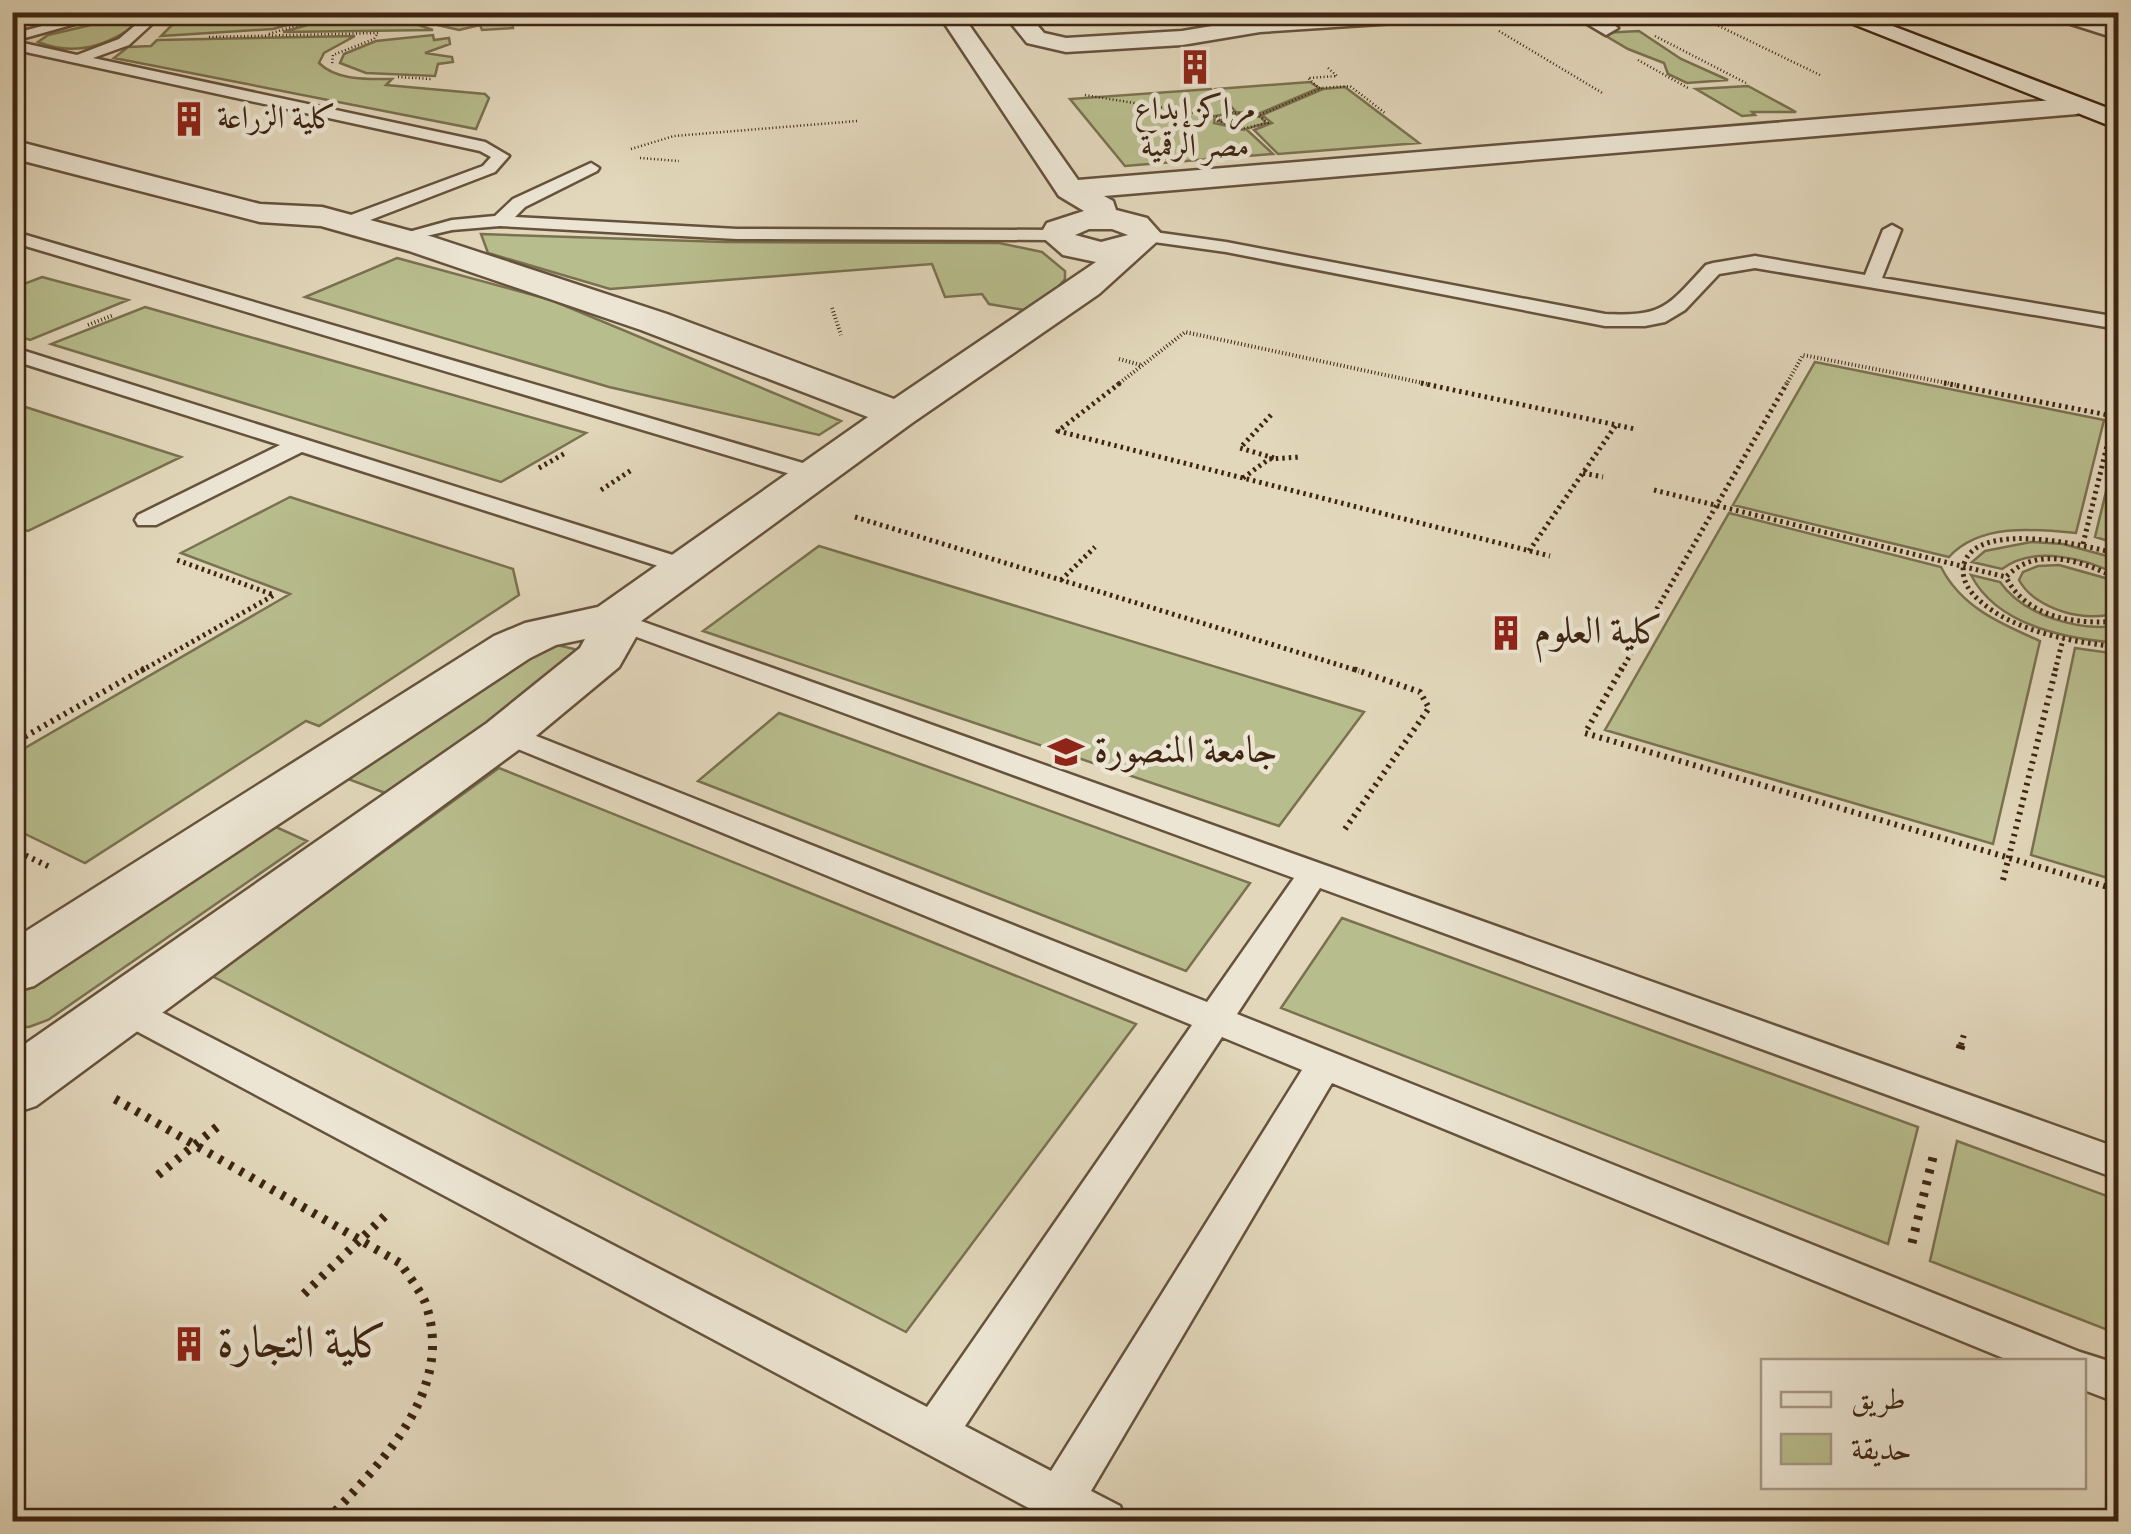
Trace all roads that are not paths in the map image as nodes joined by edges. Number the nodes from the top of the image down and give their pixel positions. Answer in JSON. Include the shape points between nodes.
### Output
{"nodes":[{"id":1,"x":112,"y":12,"type":"edge"},
{"id":2,"x":159,"y":12,"type":"edge"},
{"id":3,"x":875,"y":12,"type":"edge"},
{"id":4,"x":1013,"y":12,"type":"edge"},
{"id":5,"x":1218,"y":12,"type":"edge"},
{"id":6,"x":1456,"y":12,"type":"edge"},
{"id":7,"x":1578,"y":12,"type":"edge"},
{"id":8,"x":1834,"y":12,"type":"edge"},
{"id":9,"x":1882,"y":12,"type":"edge"},
{"id":10,"x":2057,"y":12,"type":"edge"},
{"id":11,"x":948,"y":13,"type":"edge"},
{"id":12,"x":1238,"y":28,"type":"junction"},
{"id":13,"x":1606,"y":28,"type":"dead end"},
{"id":14,"x":2118,"y":32,"type":"edge"},
{"id":15,"x":12,"y":42,"type":"edge"},
{"id":16,"x":78,"y":59,"type":"junction"},
{"id":17,"x":2118,"y":98,"type":"edge"},
{"id":18,"x":2077,"y":106,"type":"junction"},
{"id":19,"x":2118,"y":121,"type":"edge"},
{"id":20,"x":12,"y":130,"type":"edge"},
{"id":21,"x":12,"y":149,"type":"edge"},
{"id":22,"x":591,"y":168,"type":"road end"},
{"id":23,"x":1070,"y":190,"type":"junction"},
{"id":24,"x":334,"y":220,"type":"junction"},
{"id":25,"x":500,"y":221,"type":"junction"},
{"id":26,"x":1892,"y":230,"type":"dead end"},
{"id":27,"x":12,"y":236,"type":"edge"},
{"id":28,"x":1139,"y":236,"type":"junction"},
{"id":29,"x":1060,"y":237,"type":"junction"},
{"id":30,"x":396,"y":238,"type":"junction"},
{"id":31,"x":1094,"y":278,"type":"junction"},
{"id":32,"x":1872,"y":280,"type":"junction"},
{"id":33,"x":2118,"y":323,"type":"edge"},
{"id":34,"x":12,"y":352,"type":"edge"},
{"id":35,"x":898,"y":414,"type":"junction"},
{"id":36,"x":300,"y":444,"type":"junction"},
{"id":37,"x":800,"y":485,"type":"junction"},
{"id":38,"x":147,"y":520,"type":"road end"},
{"id":39,"x":686,"y":567,"type":"junction"},
{"id":40,"x":613,"y":619,"type":"junction"},
{"id":41,"x":506,"y":734,"type":"junction"},
{"id":42,"x":290,"y":790,"type":"junction"},
{"id":43,"x":376,"y":827,"type":"junction"},
{"id":44,"x":1315,"y":871,"type":"junction"},
{"id":45,"x":12,"y":970,"type":"edge"},
{"id":46,"x":124,"y":1008,"type":"junction"},
{"id":47,"x":1214,"y":1021,"type":"junction"},
{"id":48,"x":1324,"y":1065,"type":"junction"},
{"id":49,"x":31,"y":1075,"type":"edge"},
{"id":50,"x":2118,"y":1164,"type":"edge"},
{"id":51,"x":2055,"y":1359,"type":"edge"},
{"id":52,"x":2086,"y":1371,"type":"edge"},
{"id":53,"x":2118,"y":1384,"type":"edge"},
{"id":54,"x":935,"y":1433,"type":"junction"},
{"id":55,"x":1060,"y":1499,"type":"junction"},
{"id":56,"x":1103,"y":1522,"type":"edge"}],
"edges":[{"from":1,"to":15,"type":"lane"},
{"from":2,"to":16,"type":"lane","via":[[128,39]]},
{"from":3,"to":11,"type":"lane"},
{"from":4,"to":12,"type":"street","via":[[1036,38],[1056,44],[1182,38]]},
{"from":5,"to":12,"type":"street"},
{"from":6,"to":12,"type":"street","via":[[1281,31]]},
{"from":7,"to":13,"type":"street"},
{"from":8,"to":18,"type":"street"},
{"from":9,"to":17,"type":"street"},
{"from":10,"to":14,"type":"street"},
{"from":11,"to":23,"type":"street"},
{"from":15,"to":16,"type":"lane"},
{"from":16,"to":24,"type":"lane","via":[[485,147],[501,156],[489,169]]},
{"from":18,"to":19,"type":"street"},
{"from":18,"to":23,"type":"street"},
{"from":20,"to":24,"type":"street","via":[[296,201]]},
{"from":21,"to":24,"type":"street","via":[[260,213]]},
{"from":22,"to":25,"type":"lane","via":[[519,203]]},
{"from":23,"to":28,"type":"street"},
{"from":23,"to":29,"type":"street"},
{"from":24,"to":30,"type":"street"},
{"from":25,"to":29,"type":"lane","via":[[707,233]]},
{"from":25,"to":30,"type":"lane"},
{"from":26,"to":32,"type":"lane"},
{"from":27,"to":37,"type":"lane","via":[[623,418]]},
{"from":28,"to":29,"type":"street","via":[[1112,219],[1085,220]]},
{"from":28,"to":31,"type":"street"},
{"from":28,"to":32,"type":"lane","via":[[1226,246],[1622,322],[1673,314],[1712,269],[1738,262]]},
{"from":29,"to":31,"type":"street"},
{"from":30,"to":35,"type":"street","via":[[568,292]]},
{"from":31,"to":35,"type":"street"},
{"from":32,"to":33,"type":"lane"},
{"from":34,"to":36,"type":"lane"},
{"from":35,"to":37,"type":"street"},
{"from":36,"to":38,"type":"lane"},
{"from":36,"to":39,"type":"lane"},
{"from":37,"to":39,"type":"street"},
{"from":39,"to":40,"type":"street"},
{"from":40,"to":41,"type":"street","via":[[601,656]]},
{"from":40,"to":42,"type":"street","via":[[542,633],[512,647]]},
{"from":40,"to":44,"type":"lane"},
{"from":41,"to":43,"type":"street"},
{"from":41,"to":47,"type":"lane"},
{"from":42,"to":43,"type":"street"},
{"from":42,"to":45,"type":"street"},
{"from":43,"to":46,"type":"street"},
{"from":44,"to":47,"type":"lane"},
{"from":44,"to":50,"type":"lane"},
{"from":46,"to":49,"type":"street"},
{"from":46,"to":54,"type":"lane"},
{"from":47,"to":48,"type":"lane"},
{"from":47,"to":54,"type":"lane"},
{"from":48,"to":51,"type":"lane"},
{"from":48,"to":55,"type":"lane"},
{"from":52,"to":53,"type":"lane"},
{"from":54,"to":55,"type":"lane"},
{"from":55,"to":56,"type":"lane"}]}
